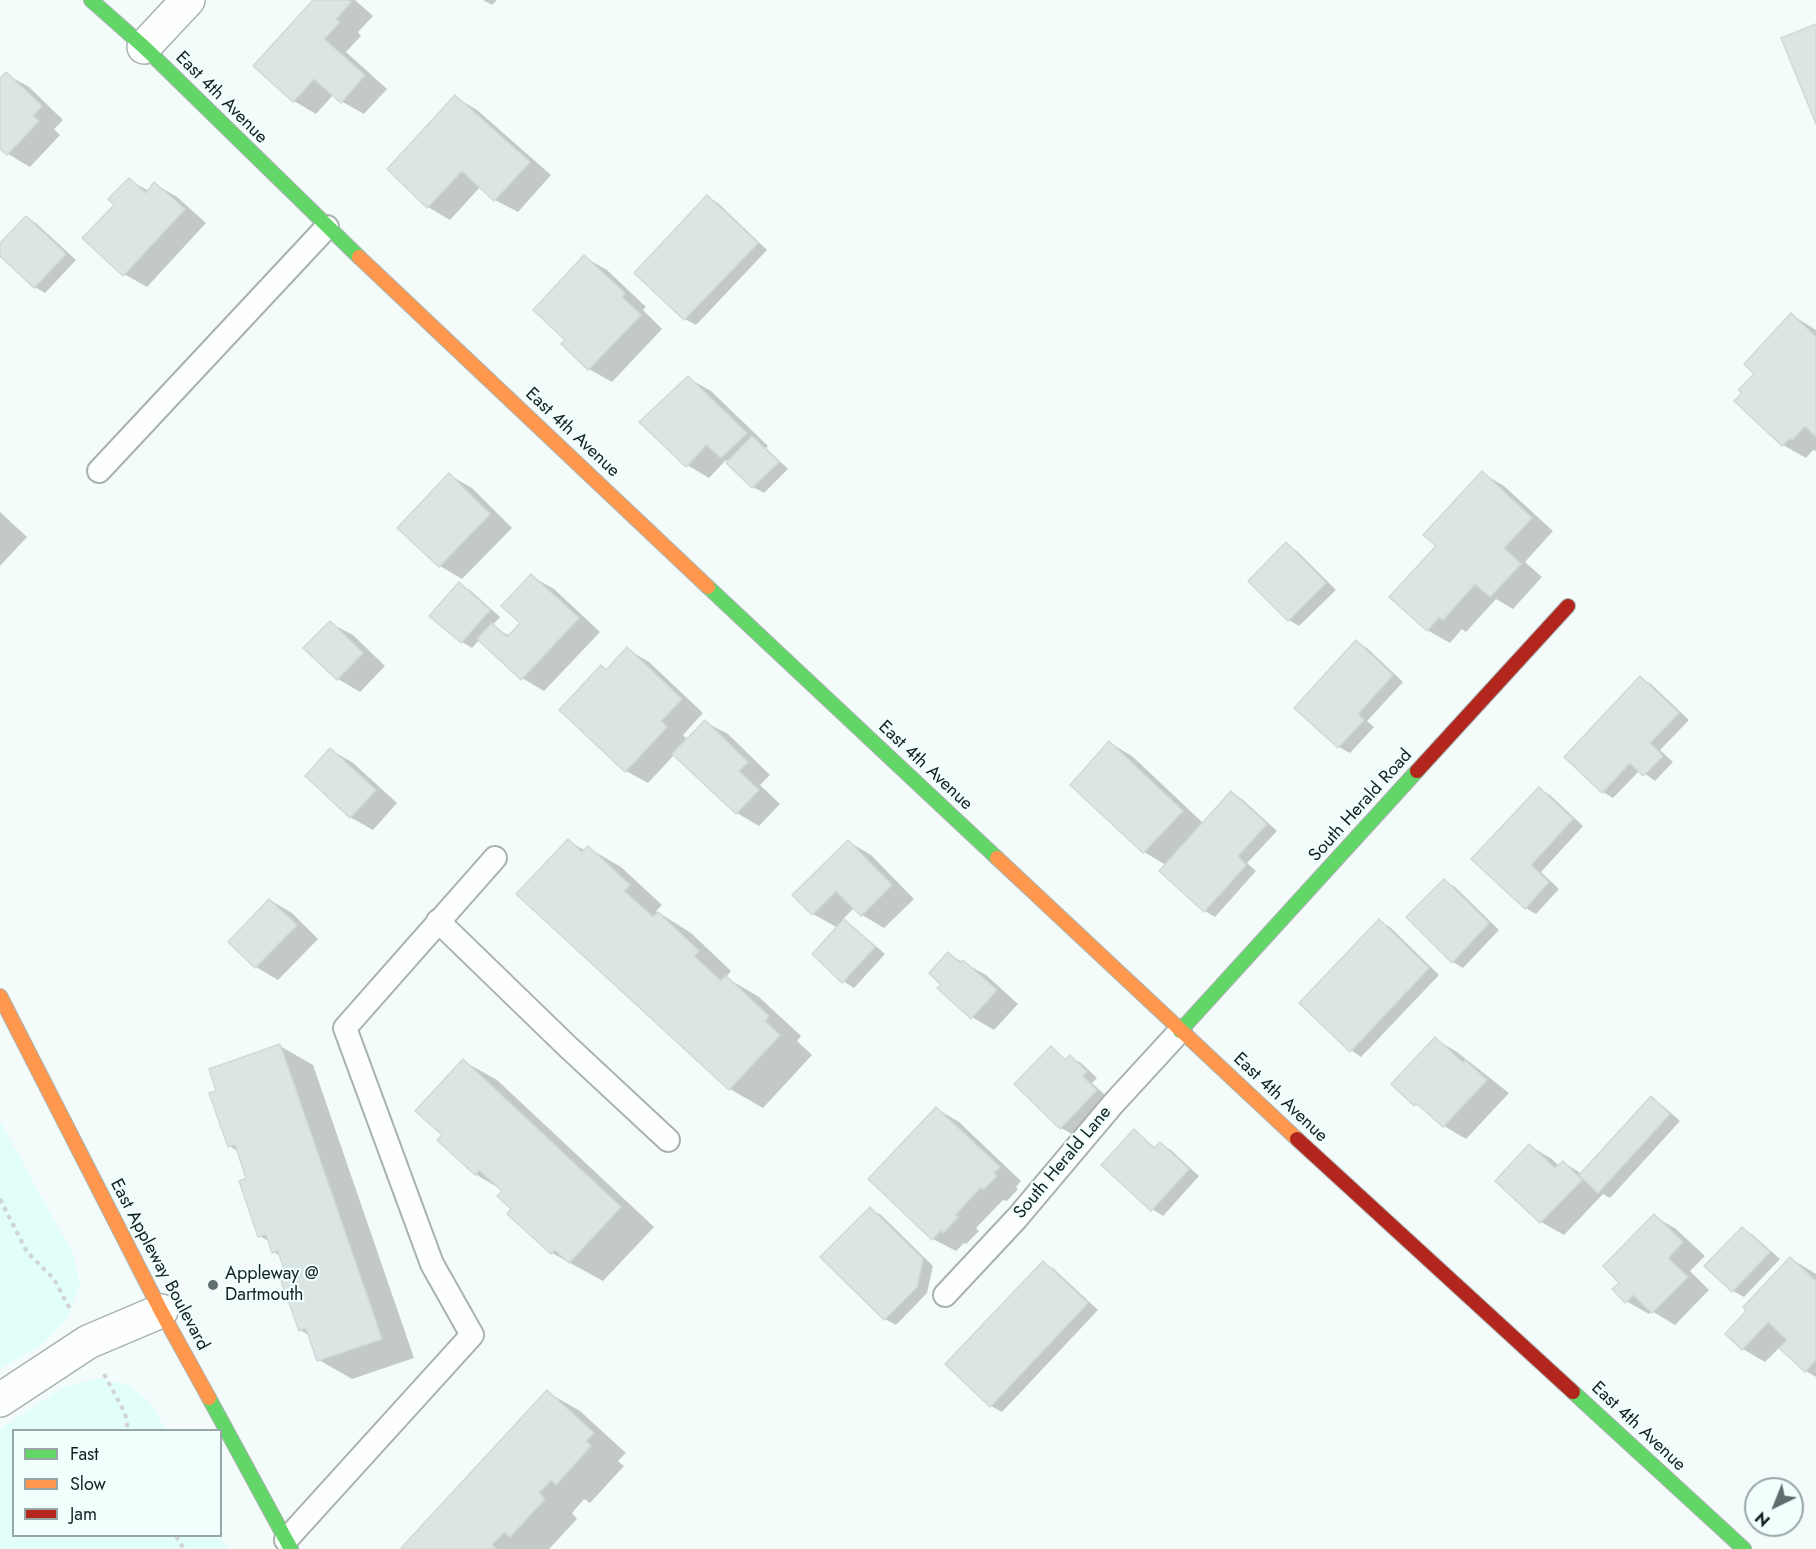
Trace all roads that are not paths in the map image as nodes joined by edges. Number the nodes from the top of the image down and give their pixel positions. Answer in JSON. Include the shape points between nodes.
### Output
{"nodes":[{"id":1,"x":91,"y":0,"type":"edge"},
{"id":2,"x":188,"y":0,"type":"edge"},
{"id":3,"x":144,"y":47,"type":"junction"},
{"id":4,"x":327,"y":227,"type":"junction"},
{"id":5,"x":99,"y":471,"type":"dead end"},
{"id":6,"x":1568,"y":606,"type":"dead end"},
{"id":7,"x":495,"y":858,"type":"dead end"},
{"id":8,"x":438,"y":921,"type":"junction"},
{"id":9,"x":0,"y":996,"type":"edge"},
{"id":10,"x":1180,"y":1031,"type":"junction"},
{"id":11,"x":668,"y":1140,"type":"dead end"},
{"id":12,"x":945,"y":1295,"type":"dead end"},
{"id":13,"x":161,"y":1311,"type":"junction"},
{"id":14,"x":0,"y":1400,"type":"edge"},
{"id":15,"x":289,"y":1544,"type":"edge"},
{"id":16,"x":1744,"y":1549,"type":"edge"}],
"edges":[{"from":1,"to":3,"type":"street","name":"East 4th Avenue"},
{"from":2,"to":3,"type":"street"},
{"from":3,"to":4,"type":"street","name":"East 4th Avenue"},
{"from":4,"to":5,"type":"lane"},
{"from":4,"to":10,"type":"street","name":"East 4th Avenue"},
{"from":6,"to":10,"type":"street","name":"South Herald Road"},
{"from":7,"to":8,"type":"lane"},
{"from":8,"to":11,"type":"lane"},
{"from":8,"to":15,"type":"lane","via":[[345,1028],[432,1264],[472,1335]]},
{"from":9,"to":13,"type":"street","name":"East Appleway Boulevard"},
{"from":10,"to":12,"type":"lane","name":"South Herald Lane"},
{"from":10,"to":16,"type":"street","name":"East 4th Avenue"},
{"from":13,"to":14,"type":"street","via":[[87,1342]]},
{"from":13,"to":15,"type":"street","name":"East Appleway Boulevard"}]}
